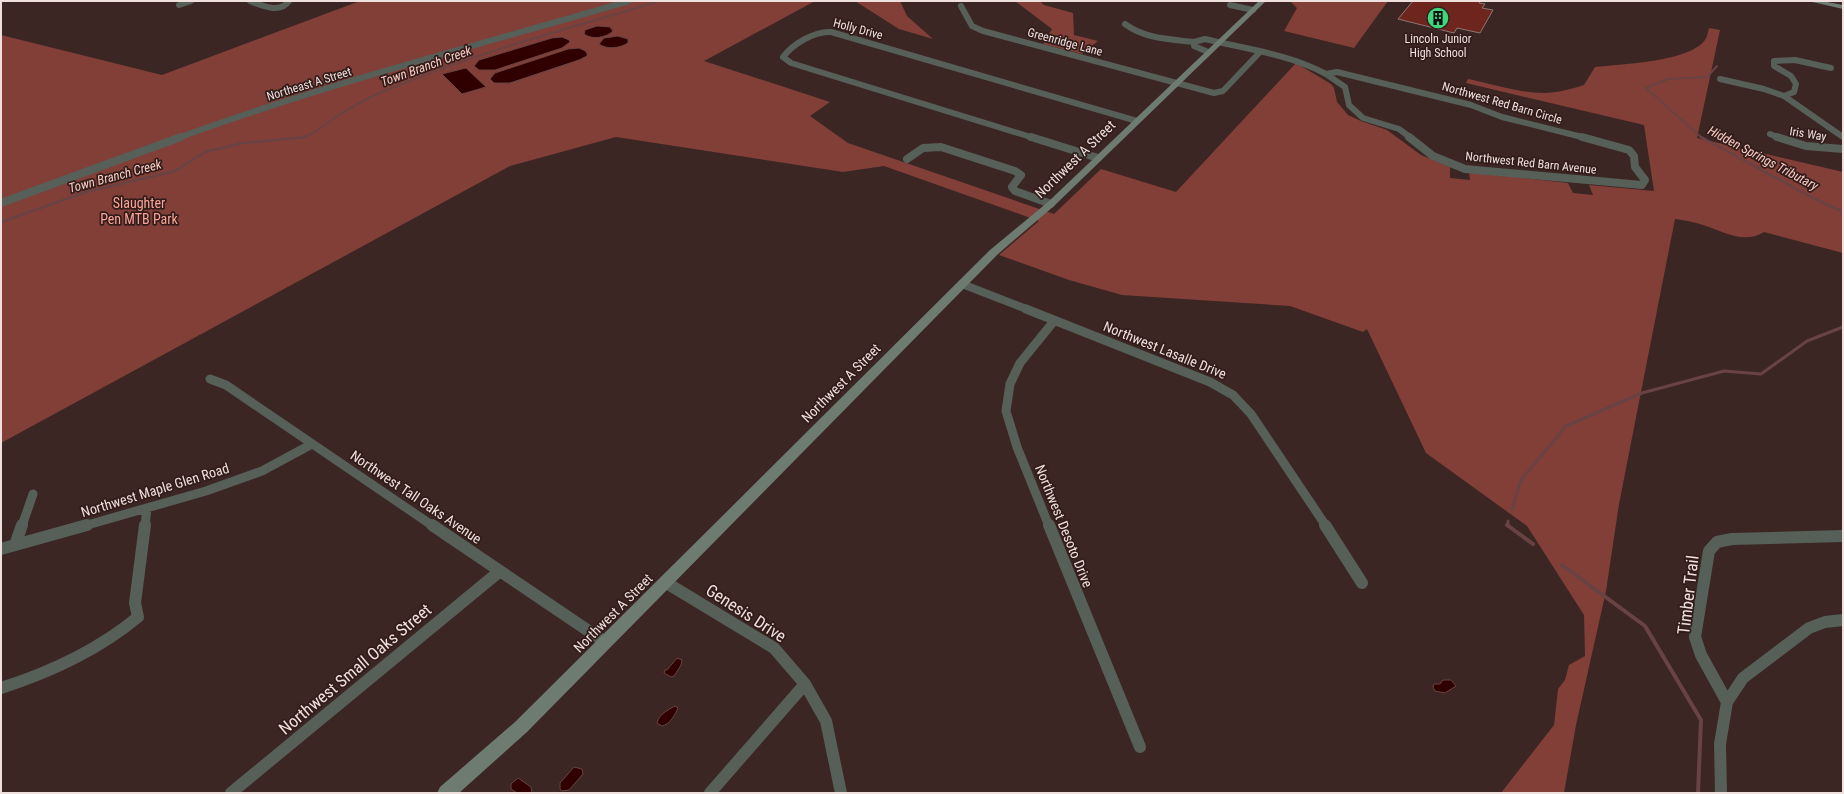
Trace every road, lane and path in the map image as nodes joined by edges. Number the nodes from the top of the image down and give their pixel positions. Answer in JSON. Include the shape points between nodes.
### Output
{"nodes":[{"id":1,"x":191,"y":1,"type":"edge"},
{"id":2,"x":250,"y":1,"type":"edge"},
{"id":3,"x":289,"y":1,"type":"edge"},
{"id":4,"x":629,"y":1,"type":"edge"},
{"id":5,"x":1264,"y":1,"type":"edge"},
{"id":6,"x":1811,"y":1,"type":"edge"},
{"id":7,"x":179,"y":5,"type":"dead end"},
{"id":8,"x":1230,"y":5,"type":"dead end"},
{"id":9,"x":960,"y":6,"type":"dead end"},
{"id":10,"x":1843,"y":7,"type":"edge"},
{"id":11,"x":1254,"y":10,"type":"junction"},
{"id":12,"x":1125,"y":24,"type":"dead end"},
{"id":13,"x":1194,"y":42,"type":"junction"},
{"id":14,"x":1219,"y":42,"type":"junction"},
{"id":15,"x":1208,"y":52,"type":"junction"},
{"id":16,"x":1260,"y":52,"type":"junction"},
{"id":17,"x":1831,"y":68,"type":"dead end"},
{"id":18,"x":1326,"y":74,"type":"junction"},
{"id":19,"x":1720,"y":79,"type":"dead end"},
{"id":20,"x":1177,"y":82,"type":"junction"},
{"id":21,"x":1784,"y":96,"type":"junction"},
{"id":22,"x":1137,"y":121,"type":"junction"},
{"id":23,"x":1839,"y":131,"type":"edge"},
{"id":24,"x":1770,"y":134,"type":"dead end"},
{"id":25,"x":1843,"y":137,"type":"edge"},
{"id":26,"x":1843,"y":149,"type":"edge"},
{"id":27,"x":1098,"y":158,"type":"junction"},
{"id":28,"x":907,"y":159,"type":"dead end"},
{"id":29,"x":1642,"y":185,"type":"joint"},
{"id":30,"x":1,"y":203,"type":"edge"},
{"id":31,"x":1051,"y":204,"type":"junction"},
{"id":32,"x":962,"y":284,"type":"junction"},
{"id":33,"x":1054,"y":321,"type":"junction"},
{"id":34,"x":210,"y":380,"type":"dead end"},
{"id":35,"x":312,"y":444,"type":"junction"},
{"id":36,"x":33,"y":494,"type":"dead end"},
{"id":37,"x":147,"y":508,"type":"junction"},
{"id":38,"x":1843,"y":536,"type":"edge"},
{"id":39,"x":15,"y":545,"type":"junction"},
{"id":40,"x":1,"y":549,"type":"edge"},
{"id":41,"x":500,"y":571,"type":"junction"},
{"id":42,"x":665,"y":582,"type":"junction"},
{"id":43,"x":1362,"y":583,"type":"dead end"},
{"id":44,"x":1843,"y":620,"type":"edge"},
{"id":45,"x":605,"y":642,"type":"junction"},
{"id":46,"x":805,"y":684,"type":"junction"},
{"id":47,"x":1,"y":688,"type":"edge"},
{"id":48,"x":1727,"y":702,"type":"junction"},
{"id":49,"x":1140,"y":747,"type":"dead end"},
{"id":50,"x":231,"y":793,"type":"edge"},
{"id":51,"x":446,"y":793,"type":"edge"},
{"id":52,"x":710,"y":793,"type":"edge"},
{"id":53,"x":841,"y":793,"type":"edge"},
{"id":54,"x":1721,"y":793,"type":"edge"}],
"edges":[{"from":1,"to":7,"type":"street"},
{"from":2,"to":3,"type":"street","via":[[268,8],[283,6]]},
{"from":4,"to":30,"type":"street","name":"Northeast A Street","via":[[217,124]]},
{"from":5,"to":11,"type":"street","name":"Northwest A Street"},
{"from":6,"to":10,"type":"street"},
{"from":8,"to":11,"type":"street"},
{"from":9,"to":20,"type":"street","name":"Greenridge Lane","via":[[972,26],[983,31]]},
{"from":11,"to":14,"type":"street","name":"Northwest A Street"},
{"from":12,"to":13,"type":"street","via":[[1132,30]]},
{"from":13,"to":14,"type":"street","name":"Northwest Red Barn Avenue","via":[[1205,39]]},
{"from":13,"to":15,"type":"street","via":[[1194,46]]},
{"from":14,"to":15,"type":"street","name":"Northwest A Street"},
{"from":14,"to":16,"type":"street","name":"Northwest Red Barn Avenue"},
{"from":15,"to":20,"type":"street","name":"Northwest A Street"},
{"from":16,"to":18,"type":"street","name":"Northwest Red Barn Avenue","via":[[1298,59]]},
{"from":16,"to":20,"type":"street","name":"Greenridge Lane","via":[[1221,92],[1214,93]]},
{"from":17,"to":21,"type":"street","via":[[1792,60],[1774,61],[1774,66],[1791,76],[1796,84],[1794,92]]},
{"from":18,"to":29,"type":"street","name":"Northwest Red Barn Avenue","via":[[1345,88],[1349,105],[1363,118],[1399,129],[1433,156],[1465,169]]},
{"from":18,"to":29,"type":"street","name":"Northwest Red Barn Circle","via":[[1337,72],[1464,103],[1502,116],[1625,148],[1636,158],[1635,167],[1645,180]]},
{"from":19,"to":21,"type":"street"},
{"from":20,"to":22,"type":"street","name":"Northwest A Street"},
{"from":21,"to":23,"type":"street"},
{"from":22,"to":27,"type":"street","name":"Northwest A Street"},
{"from":22,"to":27,"type":"street","name":"Holly Drive","via":[[833,33],[823,32],[813,36],[786,52],[783,57],[791,63]]},
{"from":23,"to":25,"type":"street"},
{"from":24,"to":26,"type":"street","name":"Iris Way","via":[[1782,141],[1815,148]]},
{"from":27,"to":31,"type":"street","name":"Northwest A Street"},
{"from":28,"to":31,"type":"street","via":[[921,148],[941,147],[1015,171],[1021,175],[1012,187],[1015,192]]},
{"from":31,"to":32,"type":"street","name":"Northwest A Street","via":[[994,252]]},
{"from":32,"to":33,"type":"street","name":"Northwest Lasalle Drive"},
{"from":32,"to":42,"type":"street","name":"Northwest A Street"},
{"from":33,"to":43,"type":"street","name":"Northwest Lasalle Drive","via":[[1210,382],[1233,395],[1251,414]]},
{"from":33,"to":49,"type":"street","name":"Northwest Desoto Drive","via":[[1020,363],[1010,384],[1006,411],[1017,447]]},
{"from":34,"to":35,"type":"street","name":"Northwest Tall Oaks Avenue","via":[[226,385]]},
{"from":35,"to":37,"type":"street","name":"Northwest Maple Glen Road","via":[[262,471]]},
{"from":35,"to":41,"type":"street","name":"Northwest Tall Oaks Avenue"},
{"from":36,"to":39,"type":"street"},
{"from":37,"to":39,"type":"street","name":"Northwest Maple Glen Road"},
{"from":37,"to":47,"type":"street","via":[[135,603],[138,617],[126,628],[84,654],[28,680]]},
{"from":38,"to":48,"type":"street","name":"Timber Trail","via":[[1732,539],[1716,542],[1709,551],[1696,637],[1701,655]]},
{"from":39,"to":40,"type":"street","name":"Northwest Maple Glen Road"},
{"from":41,"to":45,"type":"street","name":"Northwest Tall Oaks Avenue"},
{"from":41,"to":50,"type":"street","name":"Northwest Small Oaks Street"},
{"from":42,"to":45,"type":"street","name":"Northwest A Street"},
{"from":42,"to":46,"type":"street","name":"Genesis Drive","via":[[774,648]]},
{"from":44,"to":48,"type":"street","via":[[1825,622],[1809,628],[1743,678]]},
{"from":45,"to":51,"type":"street","name":"Northwest A Street","via":[[522,727]]},
{"from":46,"to":52,"type":"street"},
{"from":46,"to":53,"type":"street","name":"Genesis Drive","via":[[826,721]]},
{"from":48,"to":54,"type":"street","via":[[1720,744]]}]}
